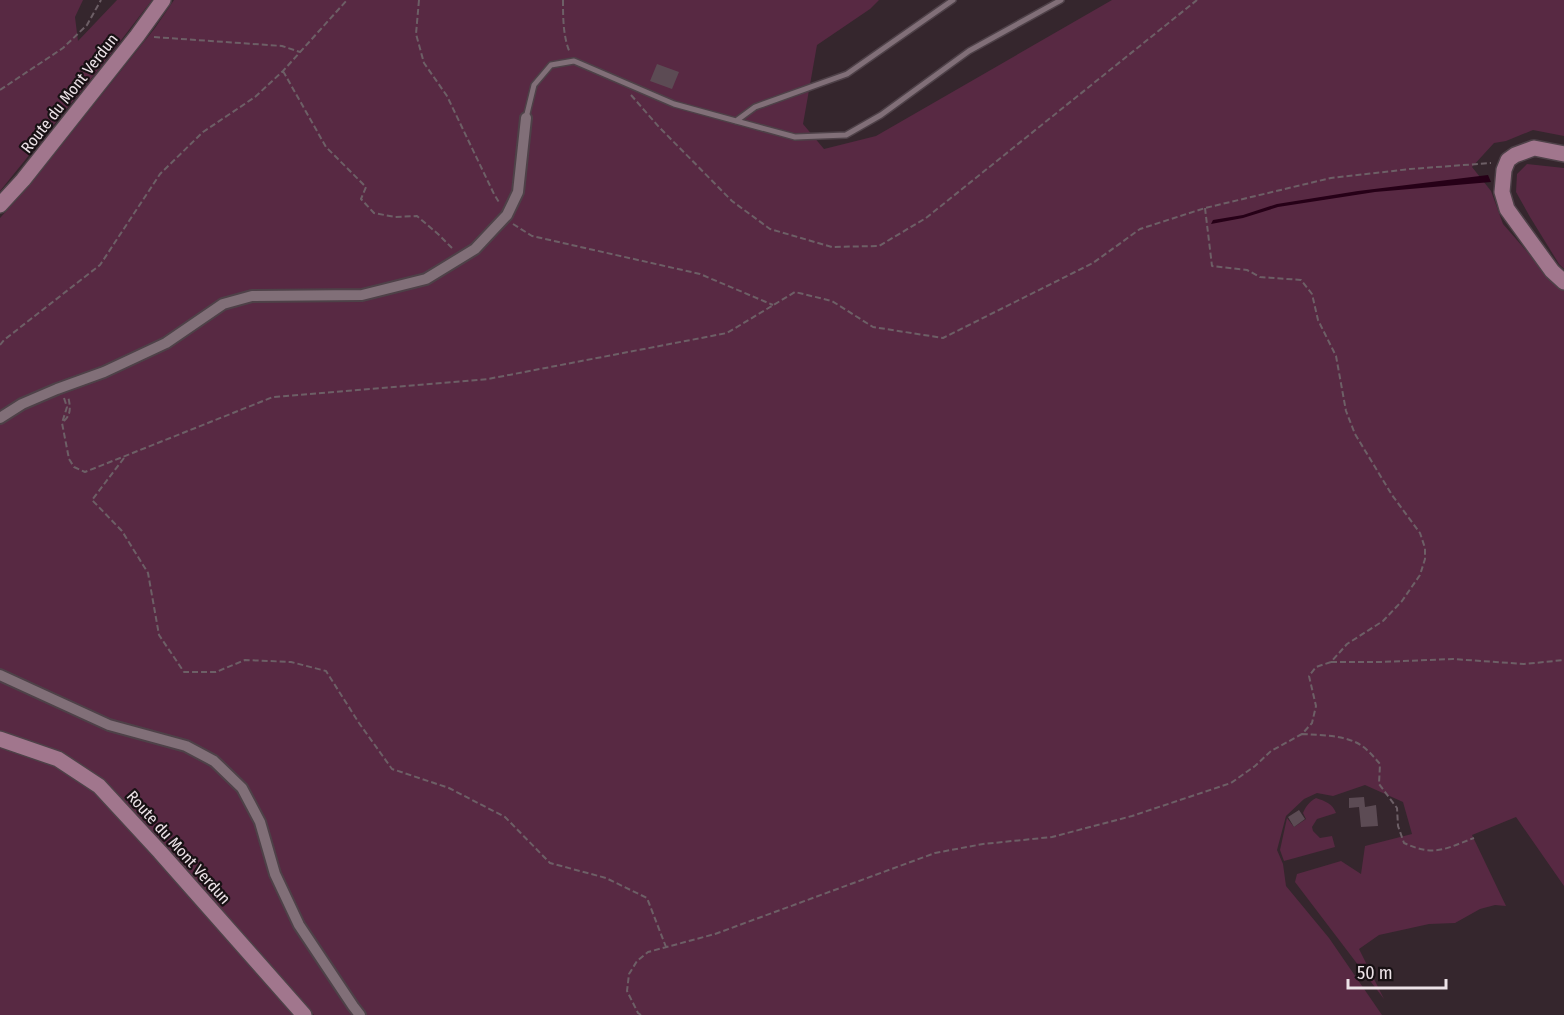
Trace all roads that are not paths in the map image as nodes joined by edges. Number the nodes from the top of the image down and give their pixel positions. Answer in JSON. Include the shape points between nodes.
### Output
{"nodes":[{"id":1,"x":163,"y":0,"type":"edge"},
{"id":2,"x":953,"y":0,"type":"edge"},
{"id":3,"x":1061,"y":0,"type":"edge"},
{"id":4,"x":526,"y":118,"type":"joint"},
{"id":5,"x":736,"y":121,"type":"junction"},
{"id":6,"x":1564,"y":154,"type":"edge"},
{"id":7,"x":0,"y":205,"type":"edge"},
{"id":8,"x":1564,"y":282,"type":"edge"},
{"id":9,"x":0,"y":418,"type":"edge"},
{"id":10,"x":0,"y":675,"type":"edge"},
{"id":11,"x":0,"y":739,"type":"edge"},
{"id":12,"x":304,"y":1015,"type":"edge"},
{"id":13,"x":360,"y":1015,"type":"edge"}],
"edges":[{"from":1,"to":7,"type":"street","name":"Route du Mont Verdun"},
{"from":2,"to":5,"type":"lane","via":[[847,74],[755,106]]},
{"from":3,"to":5,"type":"lane","via":[[969,51],[881,115],[846,135],[795,137]]},
{"from":4,"to":5,"type":"lane","via":[[534,85],[550,65],[574,61],[674,105]]},
{"from":4,"to":9,"type":"street","via":[[518,192],[507,215],[475,249],[426,279],[362,295],[252,296],[223,304],[166,343],[22,404]]},
{"from":6,"to":8,"type":"street","via":[[1526,150],[1508,160],[1502,180],[1507,209]]},
{"from":10,"to":13,"type":"street","via":[[109,725],[186,746],[214,761],[242,788],[260,822],[275,874],[299,926]]},
{"from":11,"to":12,"type":"street","name":"Route du Mont Verdun","via":[[58,759],[99,786]]}]}
